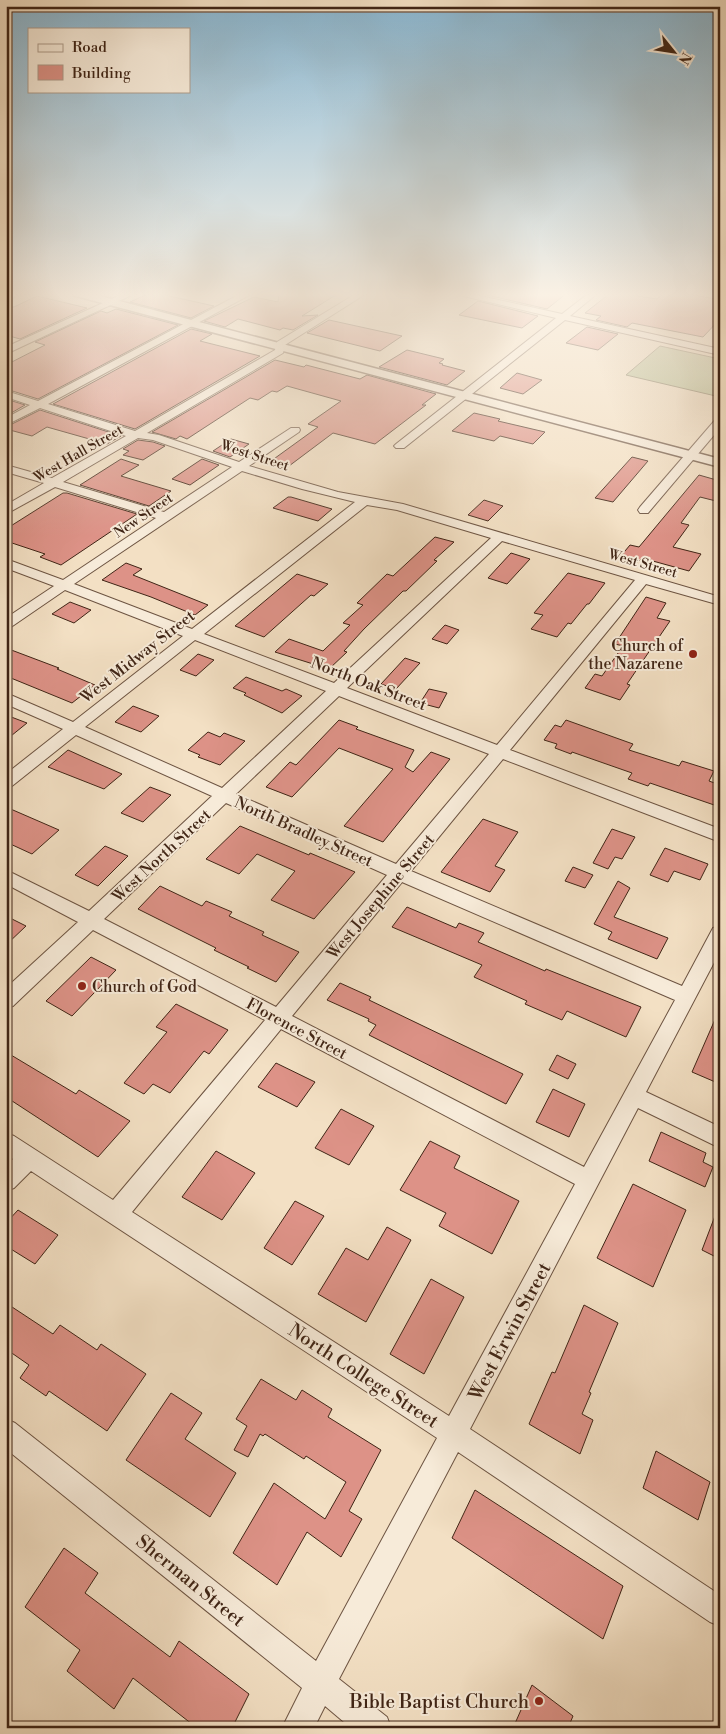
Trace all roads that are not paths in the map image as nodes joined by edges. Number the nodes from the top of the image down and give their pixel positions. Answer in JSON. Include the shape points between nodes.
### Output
{"nodes":[{"id":1,"x":98,"y":374,"type":"edge"},
{"id":2,"x":241,"y":374,"type":"edge"},
{"id":3,"x":382,"y":374,"type":"edge"},
{"id":4,"x":492,"y":374,"type":"edge"},
{"id":5,"x":6,"y":394,"type":"edge"},
{"id":6,"x":465,"y":396,"type":"junction"},
{"id":7,"x":39,"y":405,"type":"junction"},
{"id":8,"x":720,"y":421,"type":"edge"},
{"id":9,"x":6,"y":422,"type":"edge"},
{"id":10,"x":296,"y":430,"type":"dead end"},
{"id":11,"x":138,"y":434,"type":"junction"},
{"id":12,"x":400,"y":446,"type":"dead end"},
{"id":13,"x":690,"y":456,"type":"junction"},
{"id":14,"x":720,"y":463,"type":"edge"},
{"id":15,"x":241,"y":467,"type":"junction"},
{"id":16,"x":6,"y":468,"type":"edge"},
{"id":17,"x":52,"y":483,"type":"junction"},
{"id":18,"x":363,"y":502,"type":"junction"},
{"id":19,"x":6,"y":510,"type":"edge"},
{"id":20,"x":644,"y":510,"type":"dead end"},
{"id":21,"x":167,"y":517,"type":"junction"},
{"id":22,"x":500,"y":536,"type":"junction"},
{"id":23,"x":6,"y":563,"type":"edge"},
{"id":24,"x":644,"y":578,"type":"junction"},
{"id":25,"x":65,"y":585,"type":"junction"},
{"id":26,"x":720,"y":601,"type":"edge"},
{"id":27,"x":6,"y":624,"type":"edge"},
{"id":28,"x":192,"y":635,"type":"junction"},
{"id":29,"x":337,"y":688,"type":"junction"},
{"id":30,"x":6,"y":698,"type":"edge"},
{"id":31,"x":74,"y":728,"type":"junction"},
{"id":32,"x":499,"y":752,"type":"junction"},
{"id":33,"x":6,"y":782,"type":"edge"},
{"id":34,"x":224,"y":795,"type":"junction"},
{"id":35,"x":720,"y":836,"type":"edge"},
{"id":36,"x":399,"y":873,"type":"junction"},
{"id":37,"x":6,"y":876,"type":"edge"},
{"id":38,"x":91,"y":920,"type":"junction"},
{"id":39,"x":720,"y":933,"type":"edge"},
{"id":40,"x":686,"y":996,"type":"junction"},
{"id":41,"x":6,"y":1000,"type":"edge"},
{"id":42,"x":279,"y":1018,"type":"junction"},
{"id":43,"x":633,"y":1096,"type":"junction"},
{"id":44,"x":720,"y":1138,"type":"edge"},
{"id":45,"x":6,"y":1142,"type":"edge"},
{"id":46,"x":29,"y":1158,"type":"junction"},
{"id":47,"x":588,"y":1180,"type":"junction"},
{"id":48,"x":6,"y":1181,"type":"edge"},
{"id":49,"x":117,"y":1213,"type":"junction"},
{"id":50,"x":6,"y":1432,"type":"edge"},
{"id":51,"x":454,"y":1434,"type":"junction"},
{"id":52,"x":720,"y":1612,"type":"edge"},
{"id":53,"x":320,"y":1684,"type":"junction"},
{"id":54,"x":296,"y":1728,"type":"edge"},
{"id":55,"x":376,"y":1728,"type":"edge"}],
"edges":[{"from":1,"to":7,"type":"street"},
{"from":2,"to":11,"type":"street","name":"West Hall Street"},
{"from":3,"to":6,"type":"street"},
{"from":4,"to":6,"type":"street"},
{"from":5,"to":7,"type":"street","name":"West Street"},
{"from":6,"to":12,"type":"street"},
{"from":6,"to":13,"type":"street"},
{"from":7,"to":9,"type":"street"},
{"from":7,"to":11,"type":"street","name":"West Street"},
{"from":8,"to":13,"type":"street"},
{"from":10,"to":15,"type":"street","name":"New Street"},
{"from":11,"to":15,"type":"street","name":"West Street"},
{"from":11,"to":17,"type":"street","name":"West Hall Street"},
{"from":13,"to":14,"type":"street"},
{"from":13,"to":20,"type":"street"},
{"from":15,"to":18,"type":"street","name":"West Street"},
{"from":15,"to":21,"type":"street","name":"New Street"},
{"from":16,"to":17,"type":"street"},
{"from":17,"to":19,"type":"street","name":"West Hall Street"},
{"from":17,"to":21,"type":"street"},
{"from":18,"to":22,"type":"street","name":"West Street","via":[[399,507]]},
{"from":18,"to":28,"type":"street","name":"West Midway Street"},
{"from":21,"to":25,"type":"street","name":"New Street"},
{"from":22,"to":24,"type":"street","name":"West Street"},
{"from":22,"to":29,"type":"street","name":"West North Street"},
{"from":23,"to":25,"type":"street","name":"North Oak Street"},
{"from":24,"to":26,"type":"street","name":"West Street"},
{"from":24,"to":32,"type":"street","name":"West Josephine Street"},
{"from":25,"to":27,"type":"street","name":"New Street"},
{"from":25,"to":28,"type":"street","name":"North Oak Street"},
{"from":28,"to":29,"type":"street","name":"North Oak Street"},
{"from":28,"to":31,"type":"street","name":"West Midway Street"},
{"from":29,"to":32,"type":"street","name":"North Oak Street"},
{"from":29,"to":34,"type":"street","name":"West North Street"},
{"from":30,"to":31,"type":"street","name":"North Bradley Street"},
{"from":31,"to":33,"type":"street","name":"West Midway Street"},
{"from":31,"to":34,"type":"street","name":"North Bradley Street"},
{"from":32,"to":35,"type":"street","name":"North Oak Street"},
{"from":32,"to":36,"type":"street","name":"West Josephine Street"},
{"from":34,"to":36,"type":"street","name":"North Bradley Street"},
{"from":34,"to":38,"type":"street","name":"West North Street"},
{"from":36,"to":40,"type":"street","name":"North Bradley Street"},
{"from":36,"to":42,"type":"street","name":"West Josephine Street"},
{"from":37,"to":38,"type":"street","name":"Florence Street"},
{"from":38,"to":41,"type":"street","name":"West North Street"},
{"from":38,"to":42,"type":"street","name":"Florence Street"},
{"from":39,"to":40,"type":"street","name":"West Erwin Street"},
{"from":40,"to":43,"type":"street","name":"West Erwin Street"},
{"from":42,"to":47,"type":"street","name":"Florence Street"},
{"from":42,"to":49,"type":"street","name":"West Josephine Street"},
{"from":43,"to":44,"type":"street"},
{"from":43,"to":47,"type":"street","name":"West Erwin Street"},
{"from":45,"to":46,"type":"street","name":"North College Street"},
{"from":46,"to":48,"type":"street"},
{"from":46,"to":49,"type":"street","name":"North College Street"},
{"from":47,"to":51,"type":"street","name":"West Erwin Street"},
{"from":49,"to":51,"type":"street","name":"North College Street"},
{"from":50,"to":53,"type":"street","name":"Sherman Street"},
{"from":51,"to":52,"type":"street","name":"North College Street"},
{"from":51,"to":53,"type":"street","name":"West Erwin Street"},
{"from":53,"to":54,"type":"street","name":"West Erwin Street"},
{"from":53,"to":55,"type":"street","name":"Sherman Street"}]}
